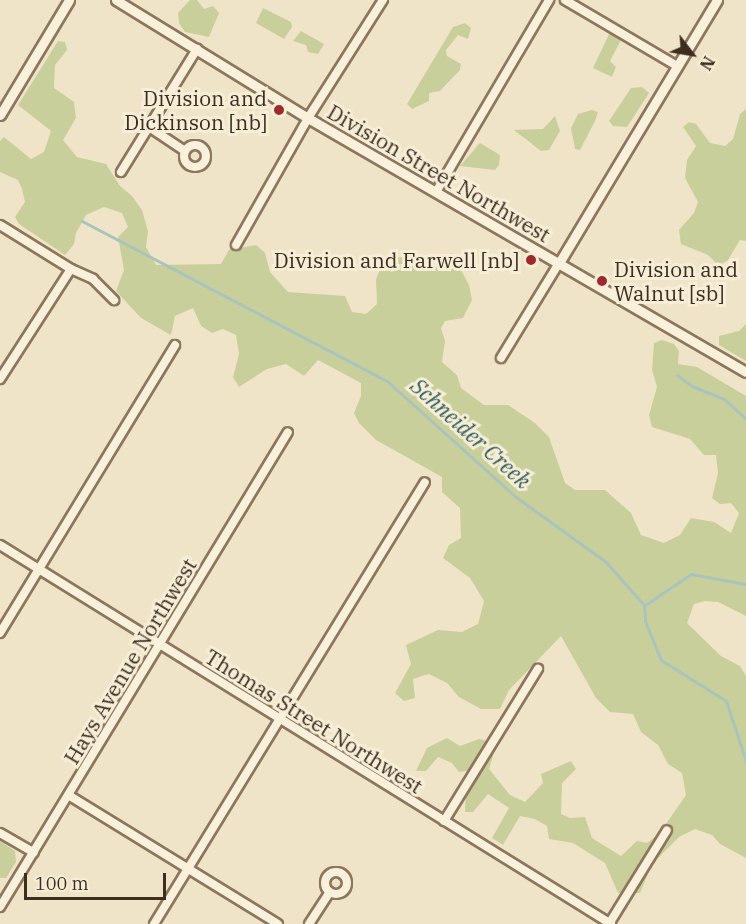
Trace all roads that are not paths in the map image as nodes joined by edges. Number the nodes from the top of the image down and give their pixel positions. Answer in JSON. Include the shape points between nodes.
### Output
{"nodes":[{"id":1,"x":69,"y":0,"type":"edge"},
{"id":2,"x":116,"y":0,"type":"edge"},
{"id":3,"x":549,"y":0,"type":"edge"},
{"id":4,"x":565,"y":0,"type":"edge"},
{"id":5,"x":717,"y":0,"type":"edge"},
{"id":6,"x":380,"y":1,"type":"edge"},
{"id":7,"x":197,"y":49,"type":"junction"},
{"id":8,"x":677,"y":66,"type":"junction"},
{"id":9,"x":1,"y":111,"type":"edge"},
{"id":10,"x":308,"y":118,"type":"junction"},
{"id":11,"x":148,"y":127,"type":"junction"},
{"id":12,"x":185,"y":151,"type":"dead end"},
{"id":13,"x":122,"y":172,"type":"dead end"},
{"id":14,"x":436,"y":192,"type":"junction"},
{"id":15,"x":0,"y":225,"type":"edge"},
{"id":16,"x":236,"y":245,"type":"dead end"},
{"id":17,"x":559,"y":263,"type":"junction"},
{"id":18,"x":71,"y":269,"type":"junction"},
{"id":19,"x":114,"y":300,"type":"dead end"},
{"id":20,"x":175,"y":345,"type":"dead end"},
{"id":21,"x":501,"y":358,"type":"dead end"},
{"id":22,"x":746,"y":372,"type":"edge"},
{"id":23,"x":0,"y":379,"type":"edge"},
{"id":24,"x":288,"y":432,"type":"dead end"},
{"id":25,"x":425,"y":482,"type":"dead end"},
{"id":26,"x":0,"y":545,"type":"edge"},
{"id":27,"x":39,"y":569,"type":"junction"},
{"id":28,"x":0,"y":633,"type":"edge"},
{"id":29,"x":159,"y":646,"type":"junction"},
{"id":30,"x":538,"y":669,"type":"dead end"},
{"id":31,"x":279,"y":720,"type":"junction"},
{"id":32,"x":70,"y":796,"type":"junction"},
{"id":33,"x":444,"y":822,"type":"junction"},
{"id":34,"x":667,"y":830,"type":"dead end"},
{"id":35,"x":0,"y":833,"type":"edge"},
{"id":36,"x":34,"y":853,"type":"junction"},
{"id":37,"x":189,"y":868,"type":"junction"},
{"id":38,"x":330,"y":892,"type":"dead end"},
{"id":39,"x":0,"y":907,"type":"edge"},
{"id":40,"x":154,"y":924,"type":"edge"},
{"id":41,"x":278,"y":924,"type":"edge"},
{"id":42,"x":309,"y":924,"type":"edge"},
{"id":43,"x":610,"y":924,"type":"edge"}],
"edges":[{"from":1,"to":9,"type":"street"},
{"from":2,"to":7,"type":"street","name":"Division Street Northwest"},
{"from":3,"to":14,"type":"street"},
{"from":4,"to":8,"type":"street"},
{"from":5,"to":8,"type":"street"},
{"from":6,"to":10,"type":"street"},
{"from":7,"to":10,"type":"street","name":"Division Street Northwest"},
{"from":7,"to":11,"type":"street"},
{"from":8,"to":17,"type":"street"},
{"from":10,"to":14,"type":"street","name":"Division Street Northwest"},
{"from":10,"to":16,"type":"street"},
{"from":11,"to":12,"type":"street"},
{"from":11,"to":13,"type":"street"},
{"from":14,"to":17,"type":"street","name":"Division Street Northwest"},
{"from":15,"to":18,"type":"street"},
{"from":17,"to":21,"type":"street"},
{"from":17,"to":22,"type":"street","name":"Division Street Northwest"},
{"from":18,"to":19,"type":"street","via":[[93,279]]},
{"from":18,"to":23,"type":"street"},
{"from":20,"to":27,"type":"street"},
{"from":24,"to":29,"type":"street","name":"Hays Avenue Northwest"},
{"from":25,"to":31,"type":"street"},
{"from":26,"to":27,"type":"street","name":"Thomas Street Northwest"},
{"from":27,"to":28,"type":"street"},
{"from":27,"to":29,"type":"street","name":"Thomas Street Northwest"},
{"from":29,"to":31,"type":"street","name":"Thomas Street Northwest"},
{"from":29,"to":32,"type":"street","name":"Hays Avenue Northwest"},
{"from":30,"to":33,"type":"street"},
{"from":31,"to":33,"type":"street","name":"Thomas Street Northwest"},
{"from":31,"to":37,"type":"street"},
{"from":32,"to":36,"type":"street","name":"Hays Avenue Northwest"},
{"from":32,"to":37,"type":"street"},
{"from":33,"to":43,"type":"street","name":"Thomas Street Northwest"},
{"from":34,"to":43,"type":"street"},
{"from":35,"to":36,"type":"street"},
{"from":36,"to":39,"type":"street","name":"Hays Avenue Northwest"},
{"from":37,"to":40,"type":"street"},
{"from":37,"to":41,"type":"street"},
{"from":38,"to":42,"type":"street"}]}
